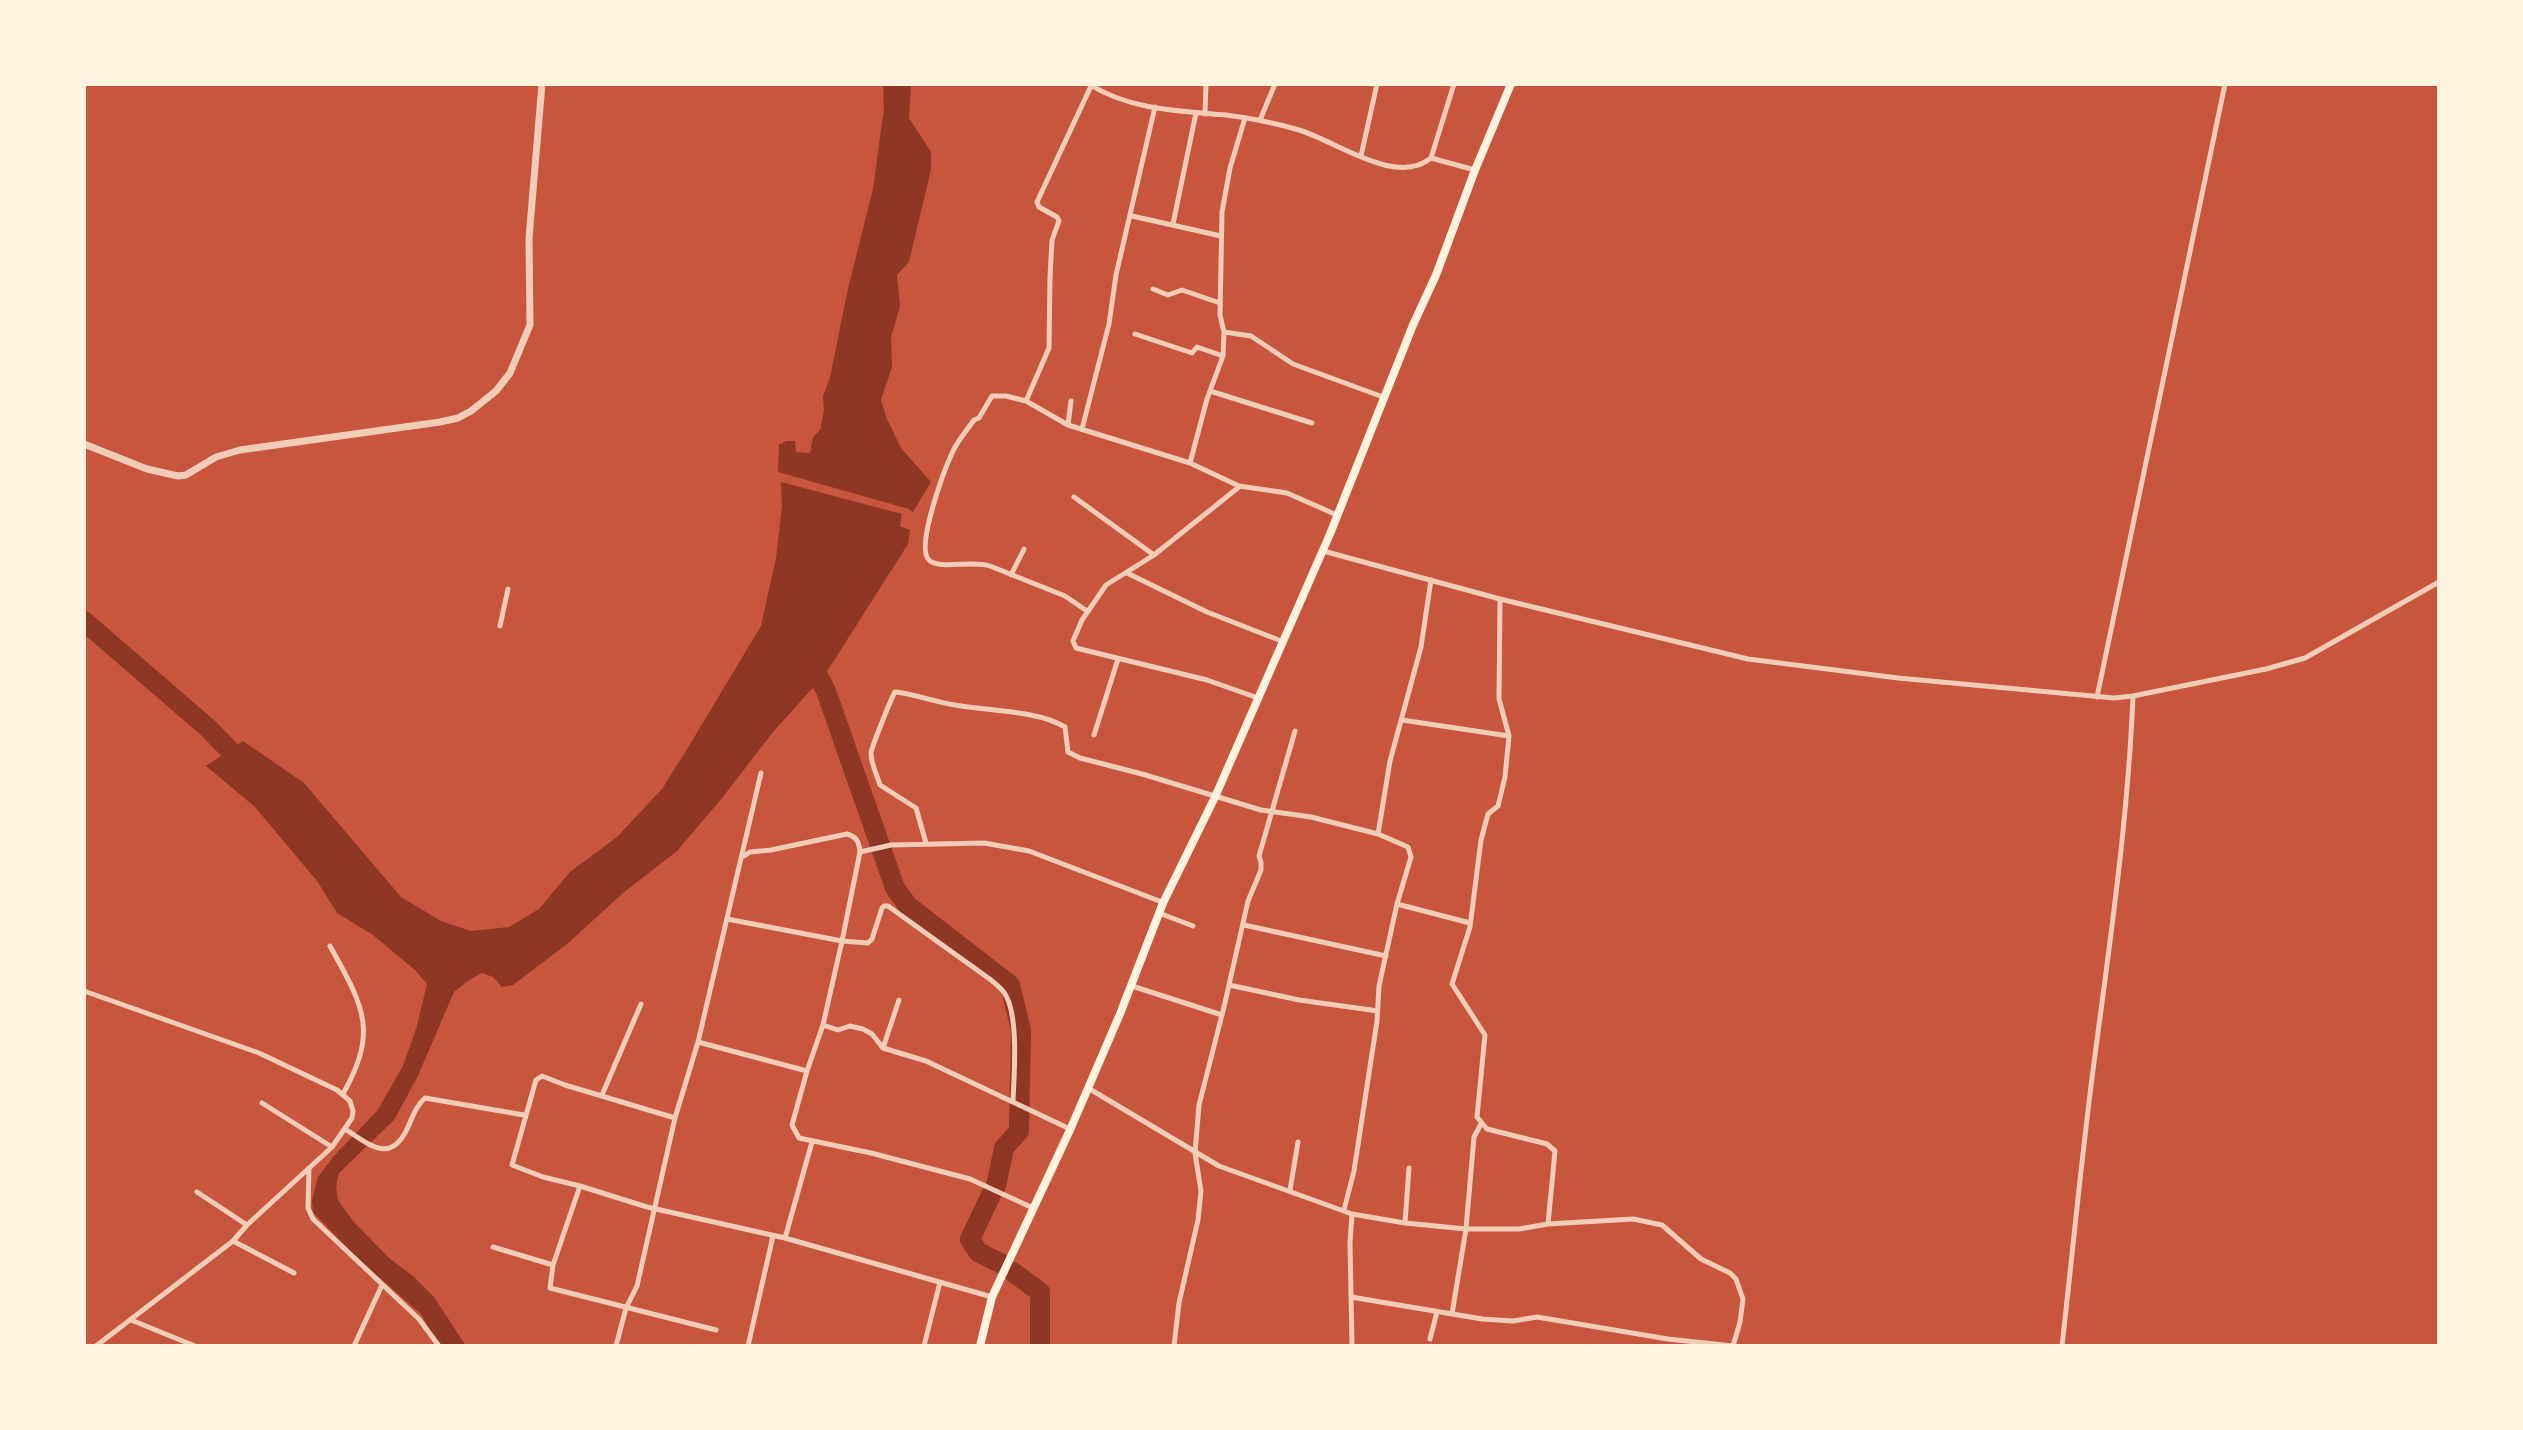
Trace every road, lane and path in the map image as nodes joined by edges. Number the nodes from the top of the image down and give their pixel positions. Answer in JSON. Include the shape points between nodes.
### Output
{"nodes":[{"id":1,"x":542,"y":84,"type":"edge"},
{"id":2,"x":1206,"y":84,"type":"edge"},
{"id":3,"x":1275,"y":84,"type":"edge"},
{"id":4,"x":1377,"y":84,"type":"edge"},
{"id":5,"x":1454,"y":84,"type":"edge"},
{"id":6,"x":1511,"y":84,"type":"edge"},
{"id":7,"x":2225,"y":84,"type":"edge"},
{"id":8,"x":1090,"y":85,"type":"edge"},
{"id":9,"x":1155,"y":107,"type":"junction"},
{"id":10,"x":1196,"y":113,"type":"junction"},
{"id":11,"x":1205,"y":114,"type":"junction"},
{"id":12,"x":1245,"y":118,"type":"junction"},
{"id":13,"x":1260,"y":120,"type":"junction"},
{"id":14,"x":1361,"y":156,"type":"junction"},
{"id":15,"x":1431,"y":158,"type":"junction"},
{"id":16,"x":1475,"y":170,"type":"junction"},
{"id":17,"x":1132,"y":216,"type":"junction"},
{"id":18,"x":1173,"y":224,"type":"junction"},
{"id":19,"x":1221,"y":236,"type":"junction"},
{"id":20,"x":1153,"y":289,"type":"dead end"},
{"id":21,"x":1220,"y":303,"type":"junction"},
{"id":22,"x":1224,"y":332,"type":"junction"},
{"id":23,"x":1135,"y":334,"type":"dead end"},
{"id":24,"x":1223,"y":356,"type":"junction"},
{"id":25,"x":1210,"y":391,"type":"junction"},
{"id":26,"x":1384,"y":398,"type":"junction"},
{"id":27,"x":1026,"y":401,"type":"junction"},
{"id":28,"x":1071,"y":401,"type":"dead end"},
{"id":29,"x":1312,"y":423,"type":"dead end"},
{"id":30,"x":1068,"y":425,"type":"junction"},
{"id":31,"x":1082,"y":429,"type":"junction"},
{"id":32,"x":84,"y":444,"type":"edge"},
{"id":33,"x":1190,"y":463,"type":"junction"},
{"id":34,"x":1239,"y":486,"type":"junction"},
{"id":35,"x":1074,"y":497,"type":"dead end"},
{"id":36,"x":1337,"y":515,"type":"junction"},
{"id":37,"x":1024,"y":549,"type":"dead end"},
{"id":38,"x":1323,"y":551,"type":"junction"},
{"id":39,"x":1154,"y":555,"type":"junction"},
{"id":40,"x":1127,"y":573,"type":"junction"},
{"id":41,"x":1011,"y":575,"type":"junction"},
{"id":42,"x":1431,"y":580,"type":"junction"},
{"id":43,"x":2439,"y":582,"type":"edge"},
{"id":44,"x":508,"y":589,"type":"dead end"},
{"id":45,"x":1500,"y":599,"type":"junction"},
{"id":46,"x":1087,"y":611,"type":"junction"},
{"id":47,"x":500,"y":626,"type":"dead end"},
{"id":48,"x":1284,"y":642,"type":"junction"},
{"id":49,"x":1118,"y":659,"type":"junction"},
{"id":50,"x":2133,"y":696,"type":"junction"},
{"id":51,"x":2097,"y":697,"type":"junction"},
{"id":52,"x":1258,"y":698,"type":"junction"},
{"id":53,"x":1402,"y":720,"type":"junction"},
{"id":54,"x":1295,"y":731,"type":"dead end"},
{"id":55,"x":1094,"y":735,"type":"dead end"},
{"id":56,"x":1509,"y":736,"type":"junction"},
{"id":57,"x":761,"y":773,"type":"dead end"},
{"id":58,"x":1215,"y":797,"type":"junction"},
{"id":59,"x":1272,"y":812,"type":"junction"},
{"id":60,"x":1378,"y":834,"type":"junction"},
{"id":61,"x":926,"y":843,"type":"junction"},
{"id":62,"x":860,"y":852,"type":"junction"},
{"id":63,"x":741,"y":860,"type":"junction"},
{"id":64,"x":1163,"y":903,"type":"junction"},
{"id":65,"x":1397,"y":904,"type":"junction"},
{"id":66,"x":1159,"y":913,"type":"junction"},
{"id":67,"x":727,"y":919,"type":"junction"},
{"id":68,"x":1470,"y":923,"type":"junction"},
{"id":69,"x":1244,"y":925,"type":"junction"},
{"id":70,"x":1193,"y":926,"type":"dead end"},
{"id":71,"x":842,"y":941,"type":"junction"},
{"id":72,"x":330,"y":946,"type":"dead end"},
{"id":73,"x":1386,"y":956,"type":"junction"},
{"id":74,"x":1229,"y":985,"type":"junction"},
{"id":75,"x":1131,"y":986,"type":"junction"},
{"id":76,"x":84,"y":991,"type":"edge"},
{"id":77,"x":899,"y":1000,"type":"dead end"},
{"id":78,"x":641,"y":1004,"type":"dead end"},
{"id":79,"x":1378,"y":1011,"type":"junction"},
{"id":80,"x":1222,"y":1015,"type":"junction"},
{"id":81,"x":823,"y":1025,"type":"junction"},
{"id":82,"x":698,"y":1042,"type":"junction"},
{"id":83,"x":883,"y":1048,"type":"junction"},
{"id":84,"x":807,"y":1071,"type":"junction"},
{"id":85,"x":1088,"y":1088,"type":"junction"},
{"id":86,"x":343,"y":1094,"type":"junction"},
{"id":87,"x":602,"y":1095,"type":"junction"},
{"id":88,"x":262,"y":1103,"type":"dead end"},
{"id":89,"x":1016,"y":1103,"type":"junction"},
{"id":90,"x":524,"y":1115,"type":"junction"},
{"id":91,"x":675,"y":1118,"type":"junction"},
{"id":92,"x":1481,"y":1124,"type":"junction"},
{"id":93,"x":345,"y":1129,"type":"junction"},
{"id":94,"x":1070,"y":1130,"type":"junction"},
{"id":95,"x":812,"y":1142,"type":"junction"},
{"id":96,"x":1298,"y":1142,"type":"dead end"},
{"id":97,"x":332,"y":1147,"type":"junction"},
{"id":98,"x":1195,"y":1153,"type":"junction"},
{"id":99,"x":309,"y":1167,"type":"junction"},
{"id":100,"x":1409,"y":1168,"type":"dead end"},
{"id":101,"x":580,"y":1186,"type":"junction"},
{"id":102,"x":1290,"y":1190,"type":"junction"},
{"id":103,"x":197,"y":1192,"type":"dead end"},
{"id":104,"x":1033,"y":1208,"type":"junction"},
{"id":105,"x":655,"y":1209,"type":"junction"},
{"id":106,"x":1344,"y":1210,"type":"junction"},
{"id":107,"x":1352,"y":1214,"type":"junction"},
{"id":108,"x":1405,"y":1223,"type":"junction"},
{"id":109,"x":1548,"y":1224,"type":"junction"},
{"id":110,"x":247,"y":1225,"type":"junction"},
{"id":111,"x":1466,"y":1229,"type":"junction"},
{"id":112,"x":773,"y":1236,"type":"junction"},
{"id":113,"x":785,"y":1238,"type":"junction"},
{"id":114,"x":233,"y":1241,"type":"junction"},
{"id":115,"x":493,"y":1247,"type":"dead end"},
{"id":116,"x":553,"y":1265,"type":"junction"},
{"id":117,"x":294,"y":1273,"type":"dead end"},
{"id":118,"x":940,"y":1282,"type":"junction"},
{"id":119,"x":382,"y":1285,"type":"junction"},
{"id":120,"x":992,"y":1297,"type":"junction"},
{"id":121,"x":1351,"y":1297,"type":"junction"},
{"id":122,"x":626,"y":1308,"type":"junction"},
{"id":123,"x":1437,"y":1312,"type":"junction"},
{"id":124,"x":1452,"y":1314,"type":"junction"},
{"id":125,"x":130,"y":1320,"type":"junction"},
{"id":126,"x":716,"y":1330,"type":"dead end"},
{"id":127,"x":1430,"y":1339,"type":"dead end"},
{"id":128,"x":179,"y":1343,"type":"edge"},
{"id":129,"x":96,"y":1346,"type":"edge"},
{"id":130,"x":195,"y":1346,"type":"edge"},
{"id":131,"x":354,"y":1346,"type":"edge"},
{"id":132,"x":439,"y":1346,"type":"edge"},
{"id":133,"x":616,"y":1346,"type":"edge"},
{"id":134,"x":748,"y":1346,"type":"edge"},
{"id":135,"x":924,"y":1346,"type":"edge"},
{"id":136,"x":980,"y":1346,"type":"edge"},
{"id":137,"x":1174,"y":1346,"type":"edge"},
{"id":138,"x":1352,"y":1346,"type":"edge"},
{"id":139,"x":1733,"y":1346,"type":"edge"},
{"id":140,"x":2062,"y":1346,"type":"edge"}],
"edges":[{"from":1,"to":32,"type":"street","via":[[529,238],[530,325],[510,373],[481,404],[440,422],[240,450],[178,476]]},
{"from":2,"to":11,"type":"street"},
{"from":3,"to":13,"type":"street"},
{"from":4,"to":14,"type":"street"},
{"from":5,"to":15,"type":"street"},
{"from":6,"to":16,"type":"main road"},
{"from":7,"to":51,"type":"street"},
{"from":8,"to":9,"type":"street","via":[[1105,95]]},
{"from":8,"to":27,"type":"street","via":[[1037,202],[1059,221],[1052,240],[1049,348]]},
{"from":9,"to":10,"type":"street"},
{"from":9,"to":17,"type":"street"},
{"from":10,"to":11,"type":"street"},
{"from":10,"to":18,"type":"street"},
{"from":11,"to":12,"type":"street"},
{"from":12,"to":13,"type":"street"},
{"from":12,"to":19,"type":"street","via":[[1226,190]]},
{"from":13,"to":14,"type":"street"},
{"from":14,"to":15,"type":"street","via":[[1408,169]]},
{"from":15,"to":16,"type":"street"},
{"from":16,"to":26,"type":"main road"},
{"from":17,"to":18,"type":"street"},
{"from":17,"to":31,"type":"street"},
{"from":18,"to":19,"type":"street"},
{"from":19,"to":21,"type":"street"},
{"from":20,"to":21,"type":"street","via":[[1168,295],[1182,290]]},
{"from":21,"to":22,"type":"street"},
{"from":22,"to":24,"type":"street"},
{"from":22,"to":26,"type":"street","via":[[1251,336],[1293,364]]},
{"from":23,"to":24,"type":"street","via":[[1192,353],[1197,347]]},
{"from":24,"to":25,"type":"street"},
{"from":25,"to":29,"type":"street"},
{"from":25,"to":33,"type":"street"},
{"from":26,"to":36,"type":"main road"},
{"from":27,"to":30,"type":"street"},
{"from":27,"to":41,"type":"street","via":[[996,395],[986,403],[954,450],[925,532],[930,562],[979,563]]},
{"from":28,"to":30,"type":"street"},
{"from":30,"to":31,"type":"street"},
{"from":31,"to":33,"type":"street"},
{"from":33,"to":34,"type":"street"},
{"from":34,"to":36,"type":"street","via":[[1287,493]]},
{"from":34,"to":39,"type":"street"},
{"from":35,"to":39,"type":"street"},
{"from":36,"to":38,"type":"main road"},
{"from":37,"to":41,"type":"street"},
{"from":38,"to":42,"type":"street"},
{"from":38,"to":48,"type":"main road"},
{"from":39,"to":40,"type":"street"},
{"from":40,"to":46,"type":"street","via":[[1106,585]]},
{"from":40,"to":48,"type":"street"},
{"from":41,"to":46,"type":"street","via":[[1065,596]]},
{"from":42,"to":45,"type":"street"},
{"from":42,"to":53,"type":"street"},
{"from":43,"to":50,"type":"street","via":[[2305,658]]},
{"from":44,"to":47,"type":"street"},
{"from":45,"to":51,"type":"street","via":[[1748,659]]},
{"from":45,"to":56,"type":"street","via":[[1499,699]]},
{"from":46,"to":49,"type":"street","via":[[1074,645]]},
{"from":48,"to":52,"type":"main road"},
{"from":49,"to":52,"type":"street"},
{"from":49,"to":55,"type":"street"},
{"from":50,"to":51,"type":"street"},
{"from":50,"to":140,"type":"street","via":[[2115,907]]},
{"from":52,"to":58,"type":"main road"},
{"from":53,"to":56,"type":"street"},
{"from":53,"to":60,"type":"street"},
{"from":54,"to":59,"type":"street"},
{"from":56,"to":68,"type":"street","via":[[1498,806],[1488,814],[1481,840]]},
{"from":57,"to":63,"type":"street"},
{"from":58,"to":59,"type":"street"},
{"from":58,"to":61,"type":"street","via":[[1074,756],[1068,752],[1065,727],[1058,724],[895,692],[872,747],[872,762],[880,785],[916,808]]},
{"from":58,"to":64,"type":"main road"},
{"from":59,"to":60,"type":"street"},
{"from":59,"to":69,"type":"street"},
{"from":60,"to":65,"type":"street","via":[[1410,850]]},
{"from":61,"to":62,"type":"street"},
{"from":61,"to":64,"type":"street","via":[[984,843],[1029,851]]},
{"from":62,"to":63,"type":"street","via":[[854,836],[839,834],[750,852]]},
{"from":62,"to":71,"type":"street"},
{"from":63,"to":67,"type":"street"},
{"from":64,"to":66,"type":"main road"},
{"from":65,"to":68,"type":"street"},
{"from":65,"to":73,"type":"street"},
{"from":66,"to":70,"type":"street"},
{"from":66,"to":75,"type":"main road"},
{"from":67,"to":71,"type":"street"},
{"from":67,"to":82,"type":"street"},
{"from":68,"to":92,"type":"street","via":[[1452,984],[1485,1035],[1477,1117]]},
{"from":69,"to":73,"type":"street"},
{"from":69,"to":74,"type":"street"},
{"from":71,"to":81,"type":"street"},
{"from":71,"to":89,"type":"street","via":[[868,943],[882,908],[888,906],[991,980],[1010,1006]]},
{"from":72,"to":86,"type":"street","via":[[355,990],[364,1027],[362,1052]]},
{"from":73,"to":79,"type":"street"},
{"from":74,"to":79,"type":"street"},
{"from":74,"to":80,"type":"street"},
{"from":75,"to":80,"type":"street"},
{"from":75,"to":85,"type":"main road"},
{"from":76,"to":86,"type":"street","via":[[259,1053]]},
{"from":77,"to":83,"type":"street"},
{"from":78,"to":87,"type":"street"},
{"from":79,"to":106,"type":"street"},
{"from":80,"to":98,"type":"street","via":[[1199,1105]]},
{"from":81,"to":83,"type":"street","via":[[863,1029]]},
{"from":81,"to":84,"type":"street"},
{"from":82,"to":84,"type":"street"},
{"from":82,"to":91,"type":"street"},
{"from":83,"to":89,"type":"street","via":[[926,1061]]},
{"from":84,"to":95,"type":"street","via":[[792,1125],[799,1138]]},
{"from":85,"to":94,"type":"main road"},
{"from":85,"to":98,"type":"street"},
{"from":86,"to":93,"type":"street","via":[[353,1111]]},
{"from":87,"to":90,"type":"street","via":[[542,1076]]},
{"from":87,"to":91,"type":"street"},
{"from":88,"to":97,"type":"street"},
{"from":89,"to":94,"type":"street"},
{"from":90,"to":93,"type":"street","via":[[425,1098],[399,1142],[387,1149],[379,1150]]},
{"from":90,"to":101,"type":"street","via":[[512,1165]]},
{"from":91,"to":105,"type":"street"},
{"from":92,"to":109,"type":"street","via":[[1552,1146]]},
{"from":92,"to":111,"type":"street","via":[[1474,1137]]},
{"from":93,"to":97,"type":"street"},
{"from":94,"to":104,"type":"main road"},
{"from":95,"to":104,"type":"street","via":[[970,1179]]},
{"from":95,"to":113,"type":"street"},
{"from":96,"to":102,"type":"street"},
{"from":97,"to":99,"type":"street"},
{"from":98,"to":102,"type":"street"},
{"from":98,"to":137,"type":"street","via":[[1201,1191],[1198,1220]]},
{"from":99,"to":110,"type":"street"},
{"from":99,"to":119,"type":"street","via":[[308,1208],[313,1219]]},
{"from":100,"to":108,"type":"street"},
{"from":101,"to":105,"type":"street"},
{"from":101,"to":116,"type":"street"},
{"from":102,"to":106,"type":"street"},
{"from":103,"to":110,"type":"street"},
{"from":104,"to":120,"type":"main road"},
{"from":105,"to":112,"type":"street"},
{"from":105,"to":122,"type":"street","via":[[637,1286]]},
{"from":106,"to":107,"type":"street"},
{"from":107,"to":108,"type":"street"},
{"from":107,"to":121,"type":"street"},
{"from":108,"to":111,"type":"street"},
{"from":109,"to":111,"type":"street"},
{"from":109,"to":139,"type":"street","via":[[1633,1219],[1662,1225],[1701,1259],[1736,1279],[1743,1299]]},
{"from":110,"to":114,"type":"street"},
{"from":111,"to":124,"type":"street"},
{"from":112,"to":113,"type":"street"},
{"from":112,"to":134,"type":"street"},
{"from":113,"to":118,"type":"street"},
{"from":114,"to":117,"type":"street"},
{"from":114,"to":125,"type":"street"},
{"from":115,"to":116,"type":"street"},
{"from":116,"to":122,"type":"street","via":[[553,1290]]},
{"from":118,"to":120,"type":"street"},
{"from":118,"to":135,"type":"street"},
{"from":119,"to":131,"type":"street"},
{"from":119,"to":132,"type":"street"},
{"from":120,"to":136,"type":"main road"},
{"from":121,"to":123,"type":"street"},
{"from":121,"to":138,"type":"street"},
{"from":122,"to":126,"type":"street"},
{"from":122,"to":133,"type":"street"},
{"from":123,"to":124,"type":"street"},
{"from":123,"to":127,"type":"street"},
{"from":124,"to":139,"type":"street","via":[[1513,1321],[1537,1317]]},
{"from":125,"to":128,"type":"street"},
{"from":125,"to":129,"type":"street"},
{"from":128,"to":130,"type":"street"}]}
